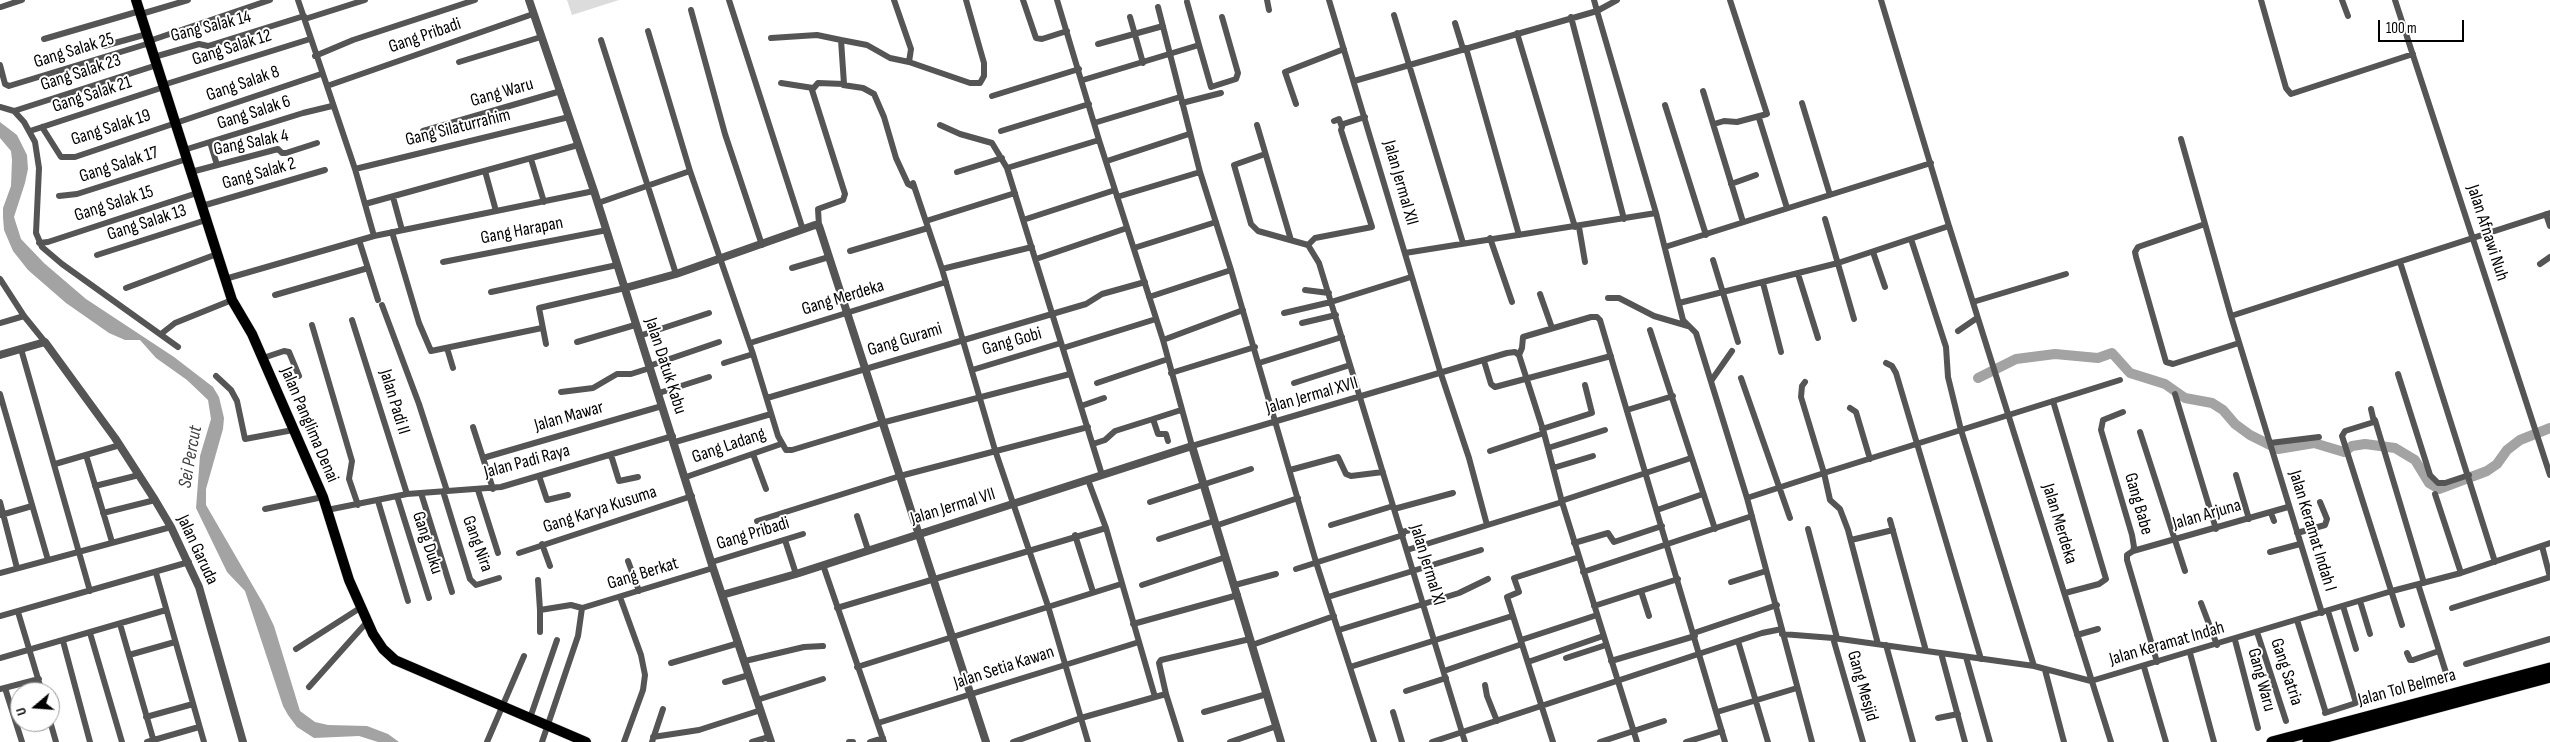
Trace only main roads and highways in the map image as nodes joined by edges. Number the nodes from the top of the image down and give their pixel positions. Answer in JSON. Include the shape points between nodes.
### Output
{"nodes":[{"id":1,"x":136,"y":0,"type":"edge"},
{"id":2,"x":2550,"y":668,"type":"edge"},
{"id":3,"x":2550,"y":677,"type":"edge"},
{"id":4,"x":586,"y":742,"type":"edge"},
{"id":5,"x":2272,"y":742,"type":"edge"},
{"id":6,"x":2308,"y":742,"type":"edge"}],
"edges":[{"from":1,"to":4,"type":"main road","name":"Jalan Panglima Denai","via":[[232,300],[263,358],[327,510],[348,580],[383,649],[395,660]]},
{"from":2,"to":5,"type":"highway","name":"Jalan Tol Belmera"},
{"from":3,"to":6,"type":"highway","name":"Jalan Tol Belmera"}]}
